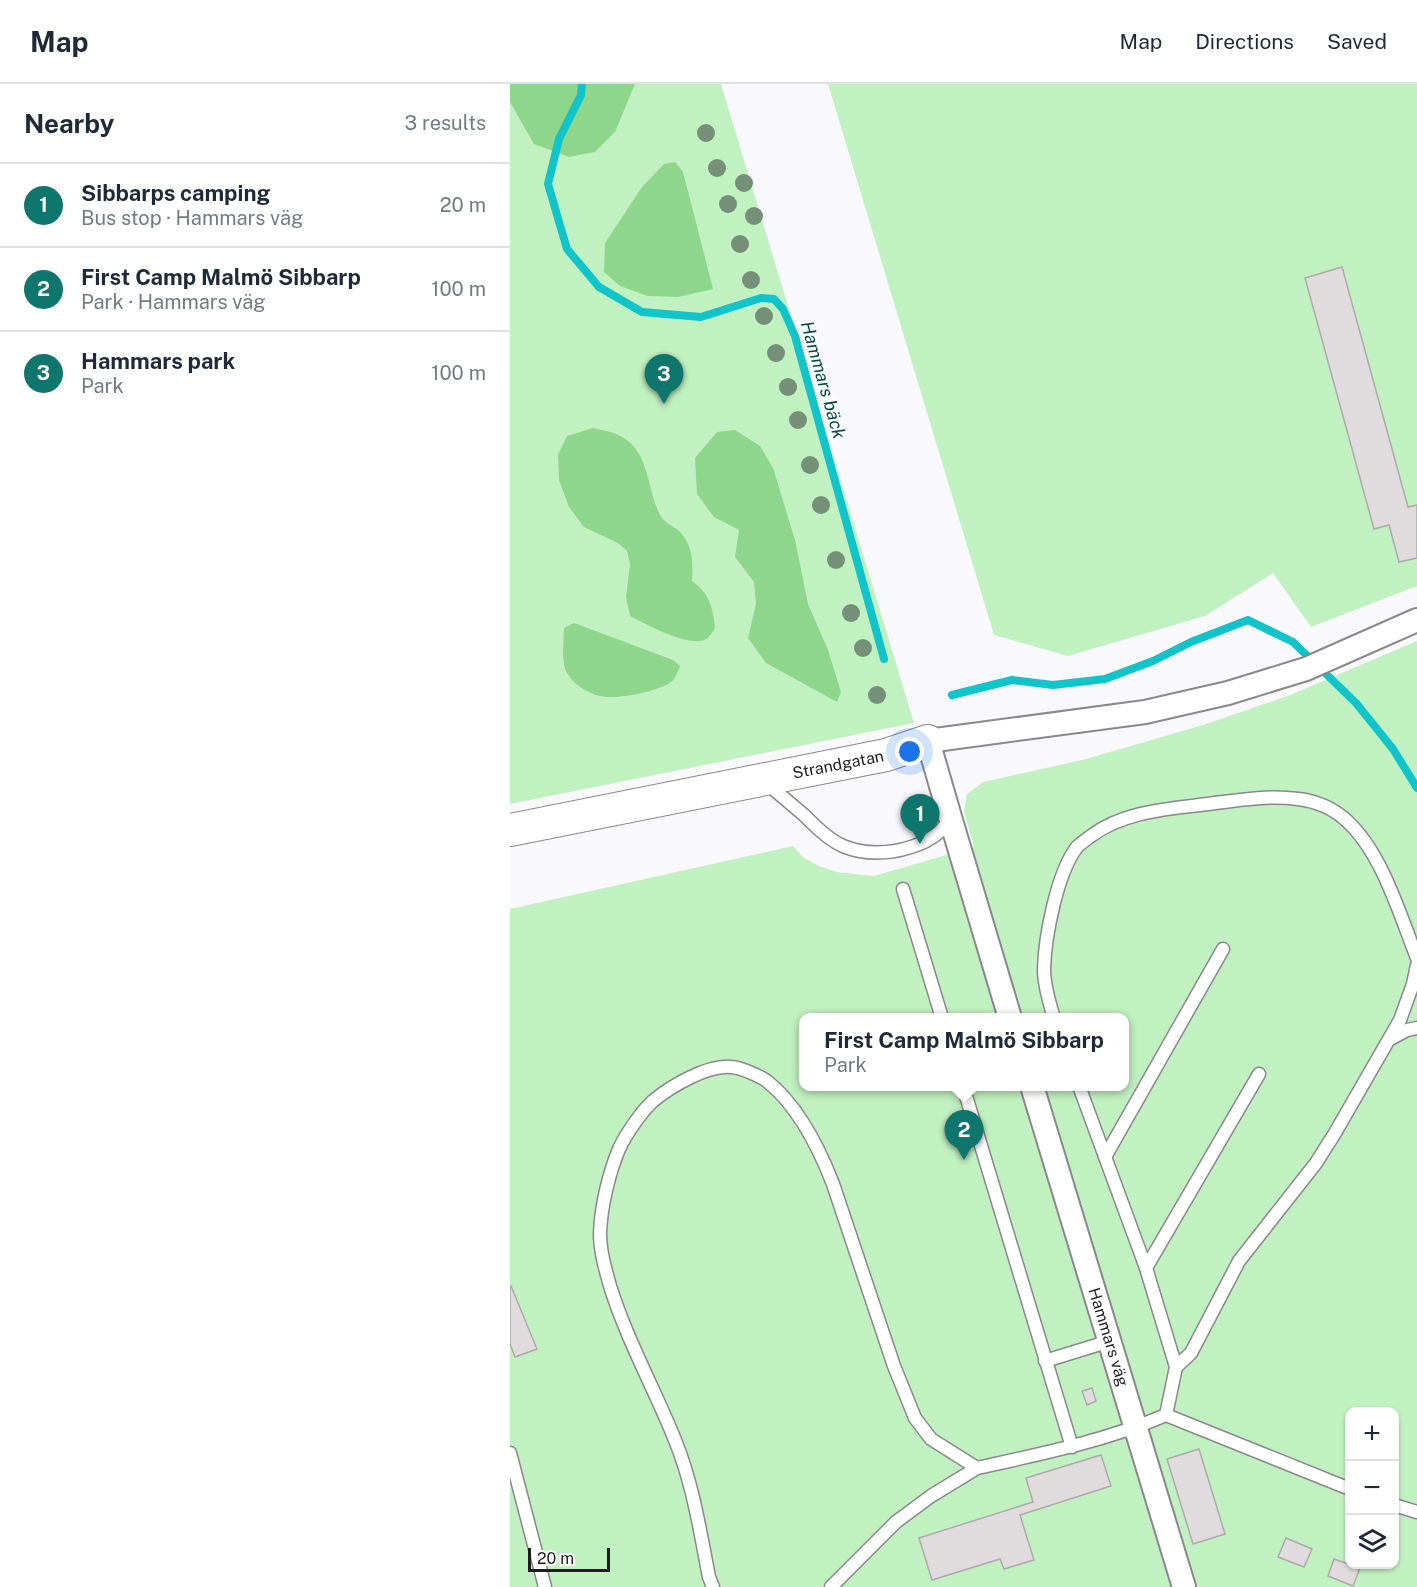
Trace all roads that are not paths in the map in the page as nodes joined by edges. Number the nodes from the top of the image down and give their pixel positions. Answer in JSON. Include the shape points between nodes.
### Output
{"nodes":[{"id":1,"x":1417,"y":620,"type":"edge"},
{"id":2,"x":928,"y":741,"type":"junction"},
{"id":3,"x":762,"y":779,"type":"junction"},
{"id":4,"x":950,"y":817,"type":"junction"},
{"id":5,"x":510,"y":830,"type":"edge"},
{"id":6,"x":903,"y":889,"type":"dead end"},
{"id":7,"x":1223,"y":949,"type":"dead end"},
{"id":8,"x":1417,"y":958,"type":"edge"},
{"id":9,"x":1417,"y":964,"type":"edge"},
{"id":10,"x":941,"y":1013,"type":"edge"},
{"id":11,"x":1009,"y":1013,"type":"edge"},
{"id":12,"x":1053,"y":1013,"type":"edge"},
{"id":13,"x":1417,"y":1028,"type":"edge"},
{"id":14,"x":1389,"y":1040,"type":"junction"},
{"id":15,"x":1259,"y":1074,"type":"dead end"},
{"id":16,"x":964,"y":1091,"type":"edge"},
{"id":17,"x":1034,"y":1091,"type":"edge"},
{"id":18,"x":1081,"y":1091,"type":"edge"},
{"id":19,"x":1105,"y":1157,"type":"junction"},
{"id":20,"x":1146,"y":1268,"type":"junction"},
{"id":21,"x":1110,"y":1341,"type":"junction"},
{"id":22,"x":1045,"y":1361,"type":"junction"},
{"id":23,"x":1176,"y":1366,"type":"junction"},
{"id":24,"x":1166,"y":1415,"type":"junction"},
{"id":25,"x":1137,"y":1428,"type":"junction"},
{"id":26,"x":1072,"y":1448,"type":"junction"},
{"id":27,"x":510,"y":1453,"type":"edge"},
{"id":28,"x":977,"y":1468,"type":"junction"},
{"id":29,"x":1345,"y":1487,"type":"edge"},
{"id":30,"x":1399,"y":1506,"type":"edge"},
{"id":31,"x":1417,"y":1512,"type":"edge"},
{"id":32,"x":545,"y":1587,"type":"edge"},
{"id":33,"x":713,"y":1587,"type":"edge"},
{"id":34,"x":831,"y":1587,"type":"edge"},
{"id":35,"x":1184,"y":1587,"type":"edge"}],
"edges":[{"from":1,"to":2,"type":"street","name":"Strandgatan","via":[[1306,669],[1228,693],[1145,712]]},
{"from":2,"to":3,"type":"street","name":"Strandgatan","via":[[886,755]]},
{"from":2,"to":4,"type":"street"},
{"from":3,"to":4,"type":"lane","via":[[821,831],[843,846],[862,851],[883,853],[920,844],[945,827]]},
{"from":3,"to":5,"type":"street","name":"Strandgatan"},
{"from":4,"to":11,"type":"street"},
{"from":6,"to":10,"type":"lane"},
{"from":7,"to":19,"type":"lane"},
{"from":8,"to":12,"type":"lane","via":[[1367,843],[1347,820],[1324,806],[1300,799],[1263,797],[1151,811],[1098,830],[1078,846],[1065,867],[1051,916],[1044,969]]},
{"from":9,"to":14,"type":"lane","via":[[1400,1020]]},
{"from":13,"to":14,"type":"lane"},
{"from":14,"to":23,"type":"lane","via":[[1335,1133],[1239,1261],[1191,1353]]},
{"from":15,"to":20,"type":"lane"},
{"from":16,"to":22,"type":"lane"},
{"from":17,"to":21,"type":"street","name":"Hammars väg"},
{"from":18,"to":19,"type":"lane"},
{"from":19,"to":20,"type":"lane"},
{"from":20,"to":23,"type":"lane"},
{"from":21,"to":22,"type":"lane"},
{"from":21,"to":25,"type":"street","name":"Hammars väg"},
{"from":22,"to":26,"type":"lane"},
{"from":23,"to":24,"type":"lane"},
{"from":24,"to":25,"type":"lane"},
{"from":24,"to":29,"type":"lane"},
{"from":25,"to":26,"type":"lane"},
{"from":25,"to":35,"type":"street","name":"Hammars väg"},
{"from":26,"to":28,"type":"lane"},
{"from":27,"to":32,"type":"lane"},
{"from":28,"to":33,"type":"lane","via":[[932,1439],[915,1418],[823,1160],[792,1107],[767,1081],[747,1071],[731,1067],[708,1070],[653,1101],[635,1122],[620,1148],[606,1190],[600,1233],[602,1259],[617,1308],[676,1441]]},
{"from":28,"to":34,"type":"lane","via":[[896,1522]]},
{"from":30,"to":31,"type":"lane"}]}
